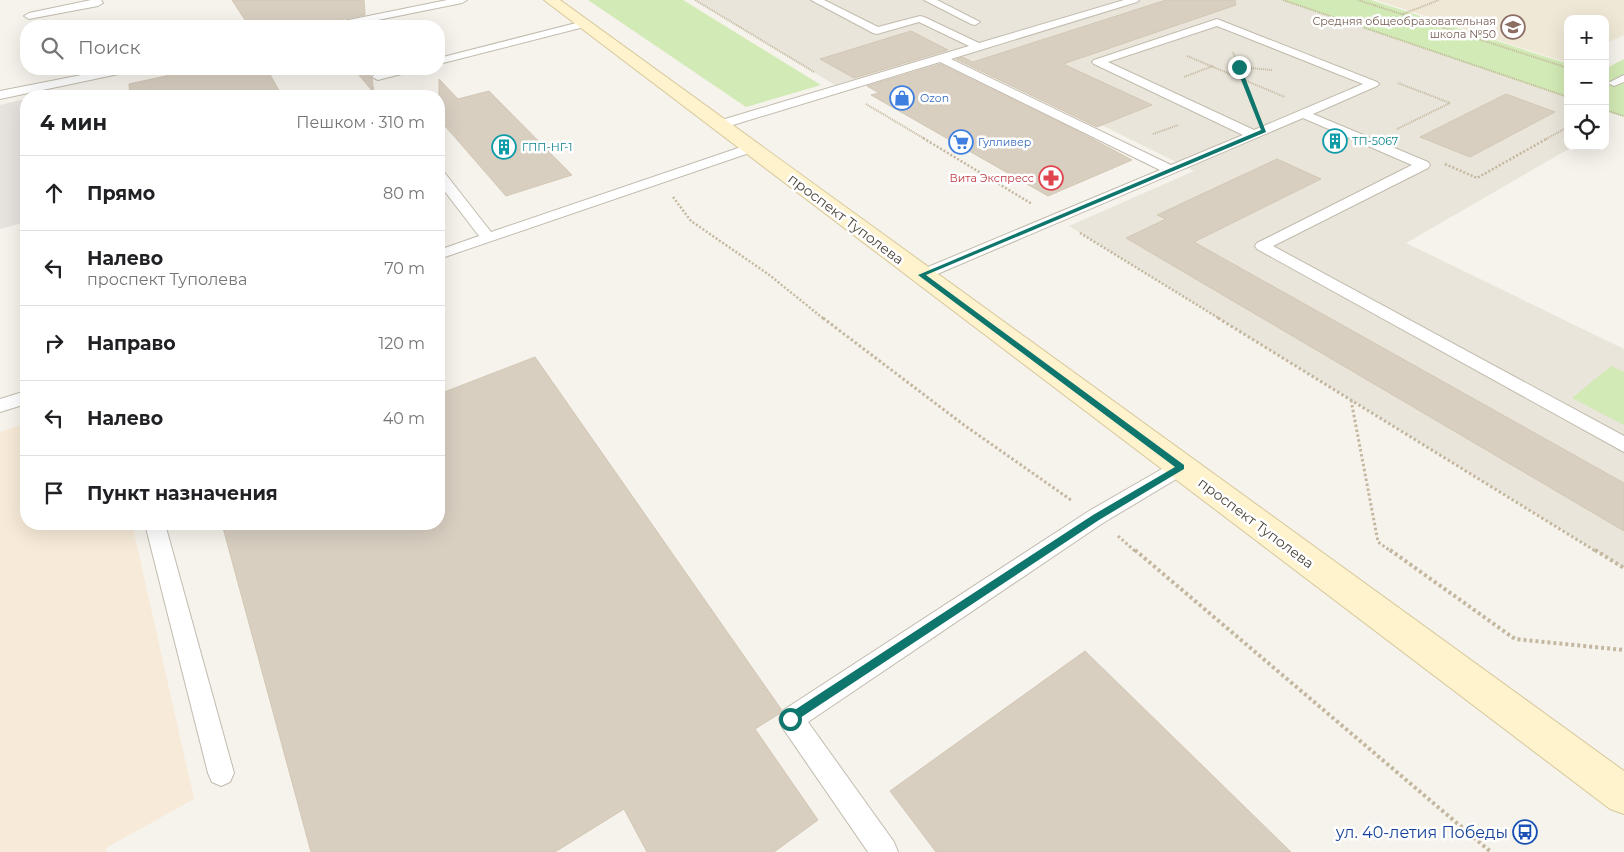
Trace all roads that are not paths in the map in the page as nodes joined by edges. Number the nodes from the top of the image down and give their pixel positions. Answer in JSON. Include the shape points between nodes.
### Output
{"nodes":[{"id":1,"x":96,"y":0,"type":"edge"},
{"id":2,"x":462,"y":0,"type":"edge"},
{"id":3,"x":551,"y":0,"type":"edge"},
{"id":4,"x":816,"y":0,"type":"edge"},
{"id":5,"x":928,"y":0,"type":"edge"},
{"id":6,"x":1134,"y":0,"type":"edge"},
{"id":7,"x":1085,"y":2,"type":"dead end"},
{"id":8,"x":1103,"y":10,"type":"junction"},
{"id":9,"x":29,"y":17,"type":"edge"},
{"id":10,"x":364,"y":20,"type":"edge"},
{"id":11,"x":975,"y":22,"type":"dead end"},
{"id":12,"x":584,"y":24,"type":"junction"},
{"id":13,"x":979,"y":47,"type":"junction"},
{"id":14,"x":941,"y":58,"type":"junction"},
{"id":15,"x":445,"y":59,"type":"edge"},
{"id":16,"x":100,"y":75,"type":"edge"},
{"id":17,"x":386,"y":75,"type":"edge"},
{"id":18,"x":378,"y":77,"type":"dead end"},
{"id":19,"x":49,"y":86,"type":"edge"},
{"id":20,"x":27,"y":90,"type":"edge"},
{"id":21,"x":20,"y":91,"type":"edge"},
{"id":22,"x":0,"y":95,"type":"edge"},
{"id":23,"x":1309,"y":111,"type":"junction"},
{"id":24,"x":719,"y":125,"type":"junction"},
{"id":25,"x":1259,"y":133,"type":"junction"},
{"id":26,"x":750,"y":148,"type":"junction"},
{"id":27,"x":1171,"y":170,"type":"junction"},
{"id":28,"x":445,"y":184,"type":"edge"},
{"id":29,"x":488,"y":238,"type":"junction"},
{"id":30,"x":445,"y":253,"type":"edge"},
{"id":31,"x":922,"y":275,"type":"junction"},
{"id":32,"x":20,"y":399,"type":"edge"},
{"id":33,"x":0,"y":406,"type":"edge"},
{"id":34,"x":1624,"y":445,"type":"edge"},
{"id":35,"x":1181,"y":467,"type":"junction"},
{"id":36,"x":157,"y":530,"type":"edge"},
{"id":37,"x":221,"y":773,"type":"dead end"},
{"id":38,"x":1624,"y":795,"type":"edge"},
{"id":39,"x":884,"y":852,"type":"edge"}],
"edges":[{"from":1,"to":9,"type":"lane","via":[[98,3]]},
{"from":2,"to":10,"type":"lane"},
{"from":3,"to":12,"type":"main road","name":"проспект Туполева"},
{"from":4,"to":13,"type":"lane","via":[[876,31],[920,19]]},
{"from":5,"to":11,"type":"lane"},
{"from":6,"to":8,"type":"lane"},
{"from":7,"to":8,"type":"lane"},
{"from":8,"to":13,"type":"lane"},
{"from":12,"to":15,"type":"lane"},
{"from":12,"to":24,"type":"main road","name":"проспект Туполева"},
{"from":13,"to":14,"type":"lane"},
{"from":14,"to":24,"type":"lane"},
{"from":14,"to":27,"type":"lane"},
{"from":16,"to":19,"type":"lane"},
{"from":17,"to":18,"type":"lane"},
{"from":19,"to":20,"type":"lane"},
{"from":21,"to":22,"type":"lane"},
{"from":23,"to":25,"type":"lane"},
{"from":23,"to":25,"type":"lane","via":[[1373,84],[1217,22],[1098,62]]},
{"from":23,"to":34,"type":"lane","via":[[1423,165],[1262,246]]},
{"from":24,"to":26,"type":"main road","name":"проспект Туполева"},
{"from":25,"to":27,"type":"lane"},
{"from":26,"to":29,"type":"lane"},
{"from":26,"to":31,"type":"main road","name":"проспект Туполева"},
{"from":27,"to":31,"type":"lane"},
{"from":28,"to":29,"type":"lane"},
{"from":29,"to":30,"type":"lane"},
{"from":31,"to":35,"type":"main road","name":"проспект Туполева"},
{"from":32,"to":33,"type":"lane"},
{"from":35,"to":38,"type":"main road","name":"проспект Туполева"},
{"from":35,"to":39,"type":"lane","via":[[1096,517],[790,719]]},
{"from":36,"to":37,"type":"lane"}]}
